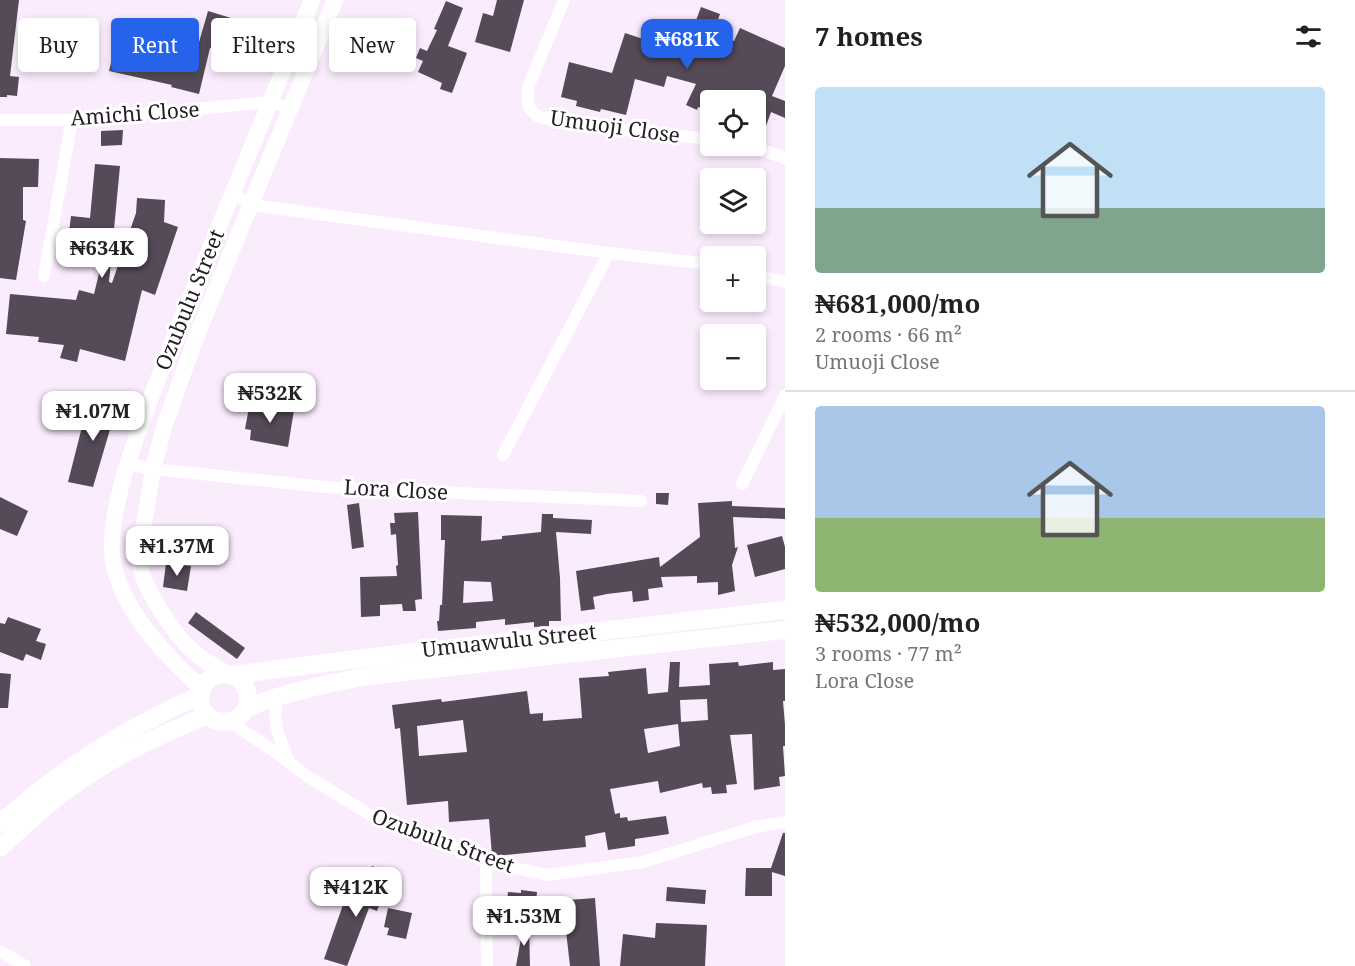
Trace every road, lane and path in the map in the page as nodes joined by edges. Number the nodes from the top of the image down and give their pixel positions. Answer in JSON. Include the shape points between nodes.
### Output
{"nodes":[{"id":1,"x":312,"y":0,"type":"edge"},
{"id":2,"x":335,"y":0,"type":"edge"},
{"id":3,"x":564,"y":0,"type":"edge"},
{"id":4,"x":270,"y":102,"type":"junction"},
{"id":5,"x":290,"y":108,"type":"junction"},
{"id":6,"x":0,"y":120,"type":"edge"},
{"id":7,"x":72,"y":120,"type":"junction"},
{"id":8,"x":700,"y":139,"type":"edge"},
{"id":9,"x":766,"y":151,"type":"edge"},
{"id":10,"x":785,"y":158,"type":"edge"},
{"id":11,"x":232,"y":193,"type":"junction"},
{"id":12,"x":251,"y":205,"type":"junction"},
{"id":13,"x":609,"y":253,"type":"junction"},
{"id":14,"x":700,"y":263,"type":"edge"},
{"id":15,"x":44,"y":276,"type":"dead end"},
{"id":16,"x":766,"y":277,"type":"edge"},
{"id":17,"x":785,"y":282,"type":"edge"},
{"id":18,"x":785,"y":396,"type":"edge"},
{"id":19,"x":503,"y":455,"type":"dead end"},
{"id":20,"x":128,"y":464,"type":"junction"},
{"id":21,"x":153,"y":469,"type":"junction"},
{"id":22,"x":742,"y":484,"type":"dead end"},
{"id":23,"x":641,"y":501,"type":"dead end"},
{"id":24,"x":785,"y":610,"type":"edge"},
{"id":25,"x":785,"y":630,"type":"edge"},
{"id":26,"x":231,"y":675,"type":"junction"},
{"id":27,"x":202,"y":692,"type":"junction"},
{"id":28,"x":279,"y":696,"type":"junction"},
{"id":29,"x":246,"y":708,"type":"junction"},
{"id":30,"x":208,"y":716,"type":"junction"},
{"id":31,"x":229,"y":721,"type":"junction"},
{"id":32,"x":289,"y":762,"type":"junction"},
{"id":33,"x":785,"y":822,"type":"edge"},
{"id":34,"x":0,"y":824,"type":"edge"},
{"id":35,"x":0,"y":848,"type":"edge"},
{"id":36,"x":486,"y":862,"type":"junction"},
{"id":37,"x":0,"y":951,"type":"edge"},
{"id":38,"x":25,"y":966,"type":"edge"},
{"id":39,"x":487,"y":966,"type":"edge"}],
"edges":[{"from":1,"to":4,"type":"main road","name":"Ozubulu Street"},
{"from":2,"to":5,"type":"main road","name":"Ozubulu Street"},
{"from":3,"to":8,"type":"street","name":"Umuoji Close","via":[[529,85],[526,97],[531,111],[552,119]]},
{"from":4,"to":5,"type":"street"},
{"from":4,"to":7,"type":"street","name":"Amichi Close"},
{"from":4,"to":11,"type":"main road","name":"Ozubulu Street"},
{"from":5,"to":12,"type":"main road","name":"Ozubulu Street"},
{"from":6,"to":7,"type":"street","name":"Amichi Close"},
{"from":7,"to":15,"type":"street"},
{"from":9,"to":10,"type":"street"},
{"from":11,"to":12,"type":"street"},
{"from":11,"to":20,"type":"main road","name":"Ozubulu Street"},
{"from":12,"to":13,"type":"street"},
{"from":12,"to":21,"type":"main road","name":"Ozubulu Street","via":[[195,340]]},
{"from":13,"to":14,"type":"street"},
{"from":13,"to":19,"type":"street"},
{"from":16,"to":17,"type":"street"},
{"from":18,"to":22,"type":"street"},
{"from":20,"to":21,"type":"street","name":"Lora Close"},
{"from":20,"to":27,"type":"main road","name":"Ozubulu Street","via":[[114,525],[112,552],[118,579],[150,635]]},
{"from":21,"to":23,"type":"street","name":"Lora Close","via":[[325,487]]},
{"from":21,"to":26,"type":"main road","name":"Ozubulu Street","via":[[139,554],[145,586],[178,638],[210,665]]},
{"from":24,"to":26,"type":"main road","name":"Umuawulu Street"},
{"from":25,"to":28,"type":"main road","name":"Umuawulu Street","via":[[368,676]]},
{"from":26,"to":27,"type":"main road","via":[[210,678]]},
{"from":26,"to":29,"type":"main road","via":[[247,688]]},
{"from":27,"to":30,"type":"main road","via":[[201,704]]},
{"from":27,"to":34,"type":"main road","via":[[89,754]]},
{"from":28,"to":29,"type":"main road","name":"Umuawulu Street"},
{"from":28,"to":32,"type":"street","via":[[274,721]]},
{"from":29,"to":31,"type":"main road"},
{"from":30,"to":31,"type":"main road"},
{"from":30,"to":35,"type":"main road","via":[[153,739],[77,782]]},
{"from":31,"to":32,"type":"street","name":"Ozubulu Street"},
{"from":32,"to":36,"type":"street","name":"Ozubulu Street","via":[[380,822]]},
{"from":33,"to":36,"type":"street","name":"Ozubulu Street","via":[[755,827],[643,862],[611,867],[547,875]]},
{"from":36,"to":39,"type":"street"},
{"from":37,"to":38,"type":"street"}]}
